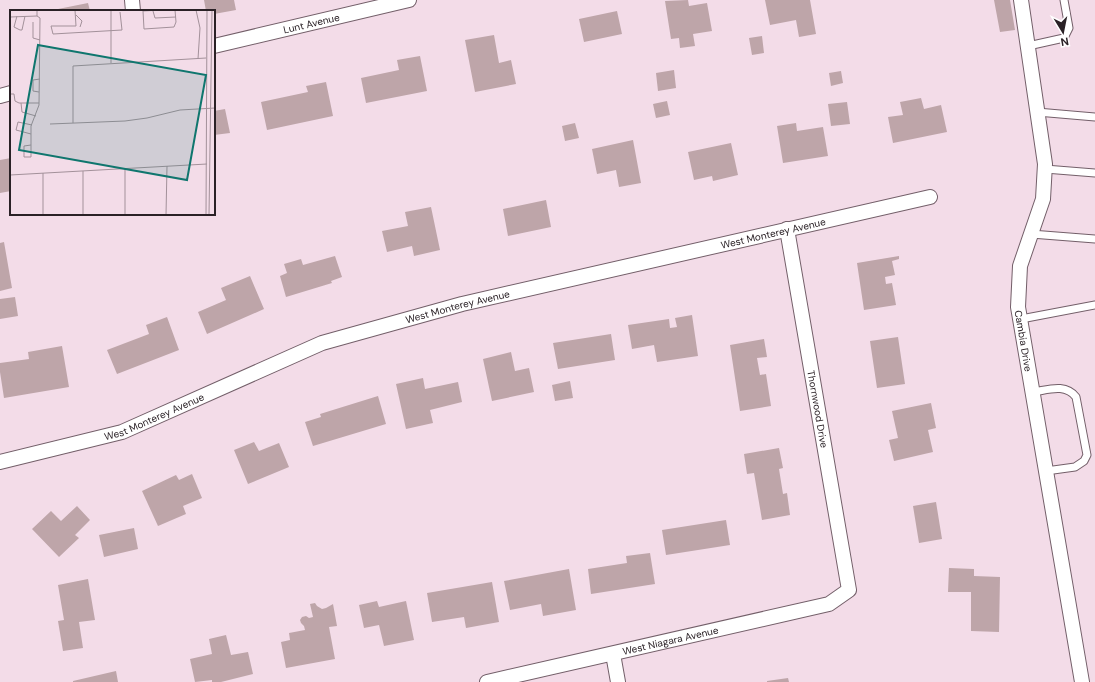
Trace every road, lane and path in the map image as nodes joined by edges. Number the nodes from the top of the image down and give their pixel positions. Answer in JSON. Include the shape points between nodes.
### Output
{"nodes":[{"id":1,"x":132,"y":0,"type":"edge"},
{"id":2,"x":408,"y":0,"type":"edge"},
{"id":3,"x":1021,"y":0,"type":"edge"},
{"id":4,"x":1064,"y":0,"type":"edge"},
{"id":5,"x":133,"y":10,"type":"edge"},
{"id":6,"x":215,"y":46,"type":"edge"},
{"id":7,"x":1028,"y":46,"type":"junction"},
{"id":8,"x":10,"y":93,"type":"edge"},
{"id":9,"x":0,"y":96,"type":"edge"},
{"id":10,"x":1037,"y":112,"type":"junction"},
{"id":11,"x":1095,"y":117,"type":"edge"},
{"id":12,"x":1045,"y":169,"type":"junction"},
{"id":13,"x":1095,"y":173,"type":"edge"},
{"id":14,"x":930,"y":197,"type":"dead end"},
{"id":15,"x":787,"y":229,"type":"junction"},
{"id":16,"x":1031,"y":234,"type":"junction"},
{"id":17,"x":1095,"y":239,"type":"edge"},
{"id":18,"x":1095,"y":305,"type":"edge"},
{"id":19,"x":1021,"y":319,"type":"junction"},
{"id":20,"x":1033,"y":392,"type":"junction"},
{"id":21,"x":0,"y":462,"type":"edge"},
{"id":22,"x":1046,"y":471,"type":"junction"},
{"id":23,"x":849,"y":590,"type":"joint"},
{"id":24,"x":613,"y":654,"type":"junction"},
{"id":25,"x":488,"y":682,"type":"edge"},
{"id":26,"x":618,"y":682,"type":"edge"},
{"id":27,"x":1082,"y":682,"type":"edge"}],
"edges":[{"from":1,"to":5,"type":"street"},
{"from":2,"to":6,"type":"street","name":"Lunt Avenue"},
{"from":3,"to":7,"type":"street","name":"Cambia Drive"},
{"from":4,"to":7,"type":"lane","via":[[1069,28],[1064,38]]},
{"from":7,"to":10,"type":"street","name":"Cambia Drive"},
{"from":8,"to":9,"type":"street"},
{"from":10,"to":11,"type":"lane"},
{"from":10,"to":12,"type":"street","name":"Cambia Drive"},
{"from":12,"to":13,"type":"lane"},
{"from":12,"to":16,"type":"street","name":"Cambia Drive","via":[[1043,199]]},
{"from":14,"to":15,"type":"street","name":"West Monterey Avenue"},
{"from":15,"to":21,"type":"street","name":"West Monterey Avenue","via":[[462,304],[322,343],[122,432]]},
{"from":15,"to":23,"type":"street","name":"Thornwood Drive"},
{"from":16,"to":17,"type":"lane"},
{"from":16,"to":19,"type":"street","name":"Cambia Drive","via":[[1020,266],[1018,307]]},
{"from":18,"to":19,"type":"lane"},
{"from":19,"to":20,"type":"street","name":"Cambia Drive"},
{"from":20,"to":22,"type":"street","name":"Cambia Drive"},
{"from":20,"to":22,"type":"lane","via":[[1062,388],[1072,391],[1076,397],[1087,455],[1084,461],[1075,467]]},
{"from":22,"to":27,"type":"street","name":"Cambia Drive"},
{"from":23,"to":24,"type":"street","name":"West Niagara Avenue","via":[[829,604]]},
{"from":24,"to":25,"type":"street","name":"West Niagara Avenue"},
{"from":24,"to":26,"type":"street"}]}
